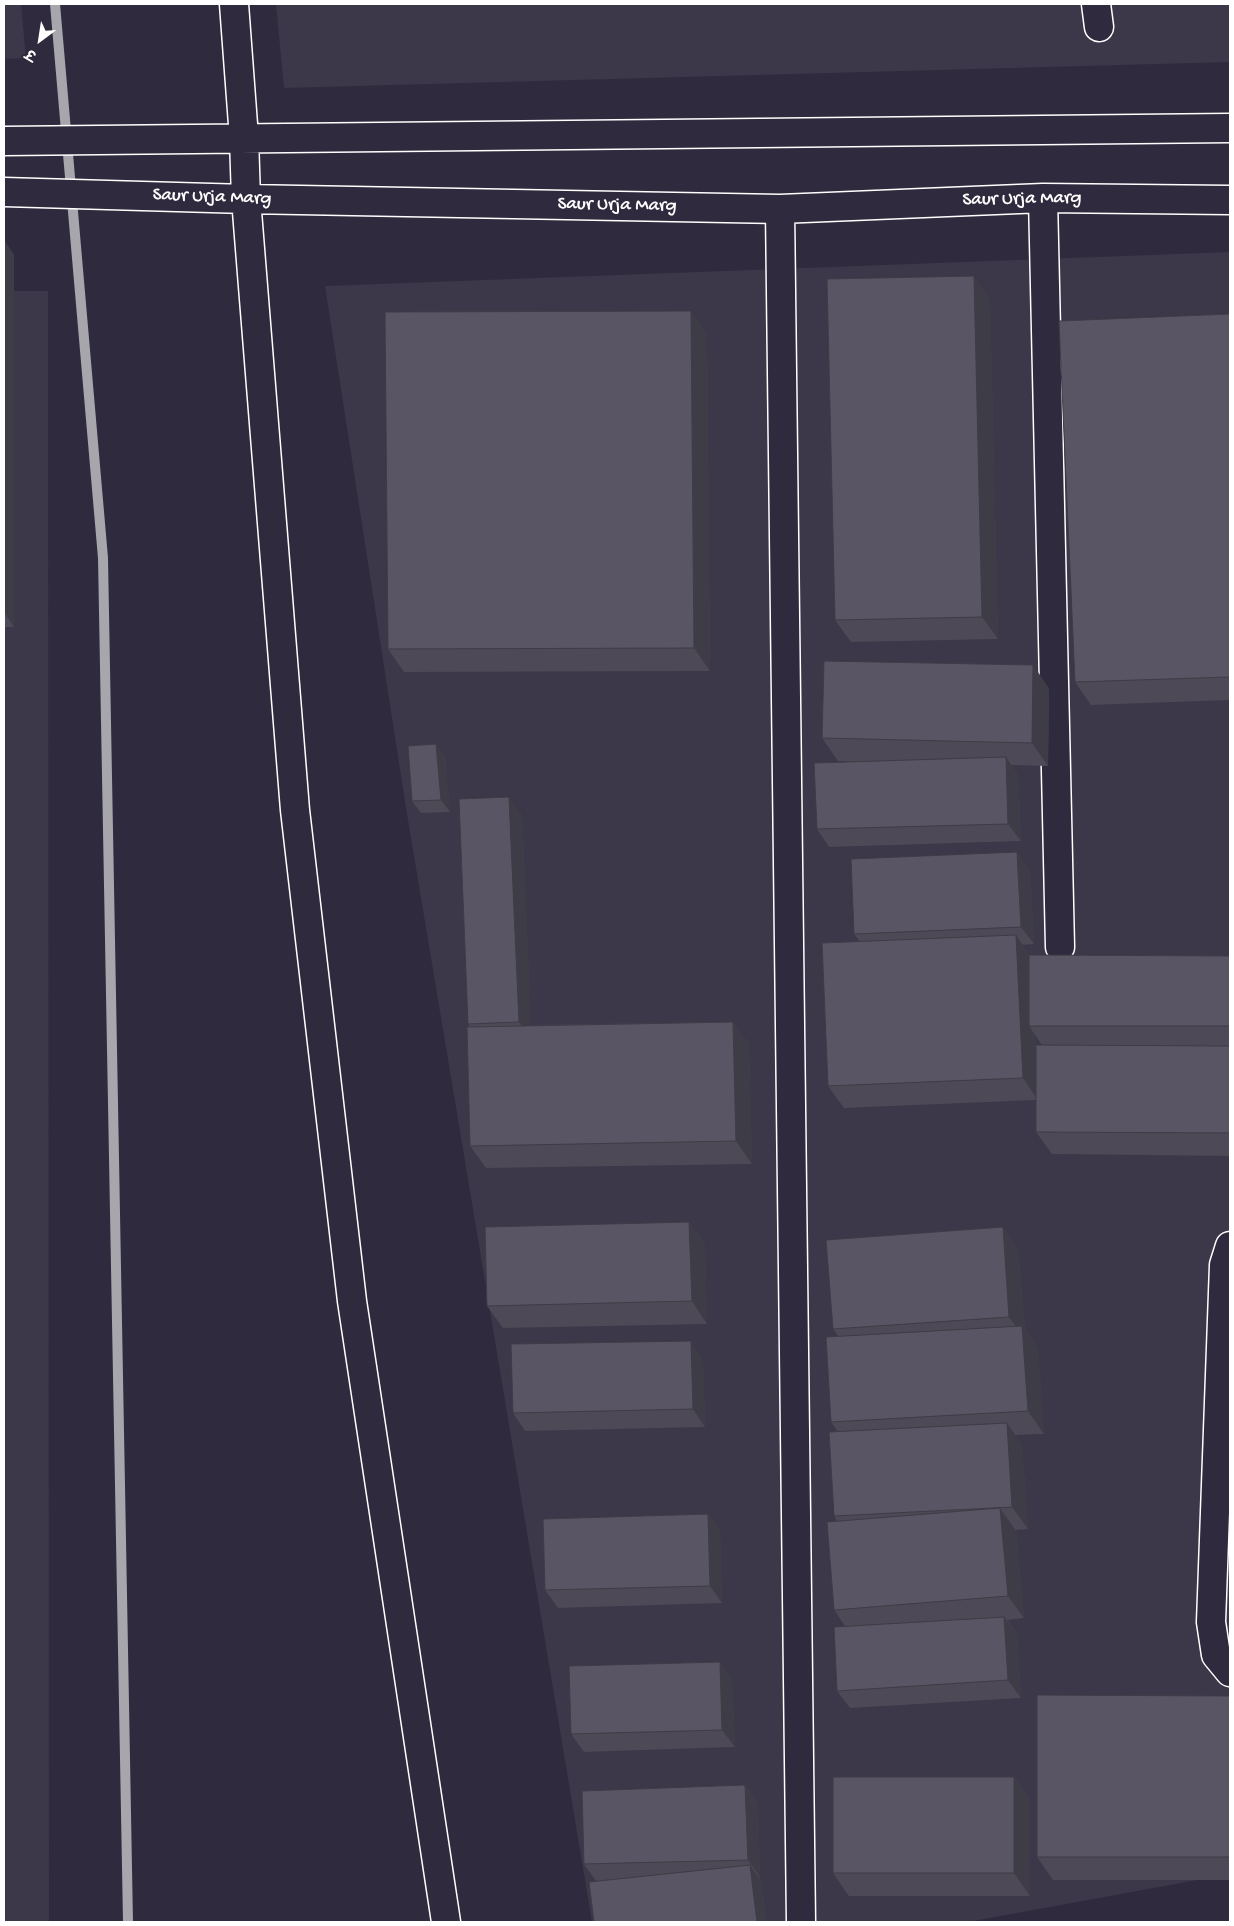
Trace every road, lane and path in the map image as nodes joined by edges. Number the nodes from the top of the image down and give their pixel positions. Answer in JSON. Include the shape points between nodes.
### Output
{"nodes":[{"id":1,"x":234,"y":4,"type":"edge"},
{"id":2,"x":1230,"y":128,"type":"edge"},
{"id":3,"x":244,"y":138,"type":"junction"},
{"id":4,"x":4,"y":141,"type":"edge"},
{"id":5,"x":5,"y":192,"type":"edge"},
{"id":6,"x":1043,"y":198,"type":"junction"},
{"id":7,"x":246,"y":199,"type":"junction"},
{"id":8,"x":1230,"y":200,"type":"edge"},
{"id":9,"x":780,"y":209,"type":"junction"},
{"id":10,"x":1060,"y":947,"type":"dead end"},
{"id":11,"x":1230,"y":1246,"type":"edge"},
{"id":12,"x":1230,"y":1672,"type":"edge"},
{"id":13,"x":446,"y":1922,"type":"edge"},
{"id":14,"x":801,"y":1922,"type":"edge"}],
"edges":[{"from":1,"to":3,"type":"street"},
{"from":2,"to":3,"type":"street"},
{"from":3,"to":4,"type":"street"},
{"from":3,"to":7,"type":"street"},
{"from":5,"to":7,"type":"street","name":"Saur Urja Marg"},
{"from":6,"to":8,"type":"street","name":"Saur Urja Marg"},
{"from":6,"to":9,"type":"street","name":"Saur Urja Marg"},
{"from":6,"to":10,"type":"street"},
{"from":7,"to":9,"type":"street","name":"Saur Urja Marg"},
{"from":7,"to":13,"type":"street","via":[[294,800],[352,1301]]},
{"from":9,"to":14,"type":"street"},
{"from":11,"to":12,"type":"street","via":[[1224,1265],[1211,1622],[1216,1655]]}]}
